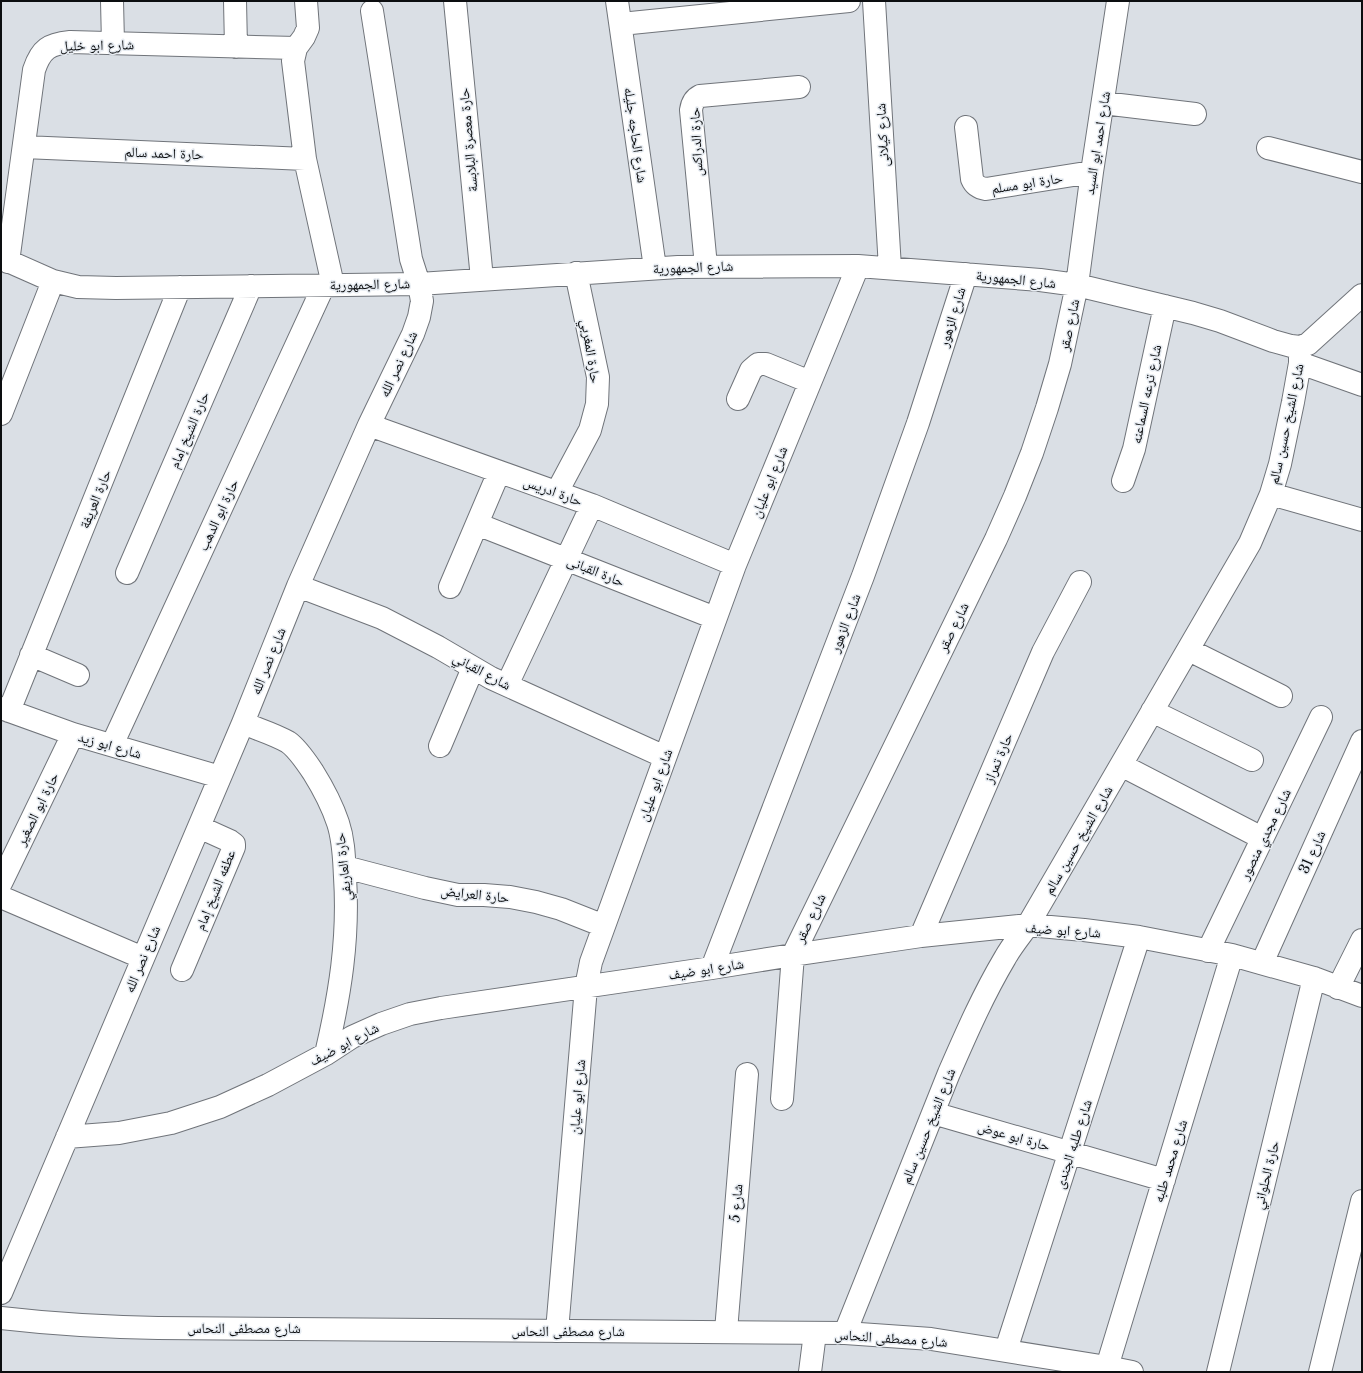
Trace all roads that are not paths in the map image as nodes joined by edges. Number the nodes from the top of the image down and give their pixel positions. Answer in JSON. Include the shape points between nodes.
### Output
{"nodes":[{"id":1,"x":112,"y":1,"type":"edge"},
{"id":2,"x":235,"y":1,"type":"edge"},
{"id":3,"x":306,"y":1,"type":"edge"},
{"id":4,"x":455,"y":1,"type":"edge"},
{"id":5,"x":617,"y":1,"type":"edge"},
{"id":6,"x":849,"y":1,"type":"edge"},
{"id":7,"x":874,"y":1,"type":"edge"},
{"id":8,"x":1118,"y":1,"type":"edge"},
{"id":9,"x":372,"y":11,"type":"dead end"},
{"id":10,"x":621,"y":24,"type":"junction"},
{"id":11,"x":113,"y":44,"type":"junction"},
{"id":12,"x":236,"y":47,"type":"junction"},
{"id":13,"x":296,"y":48,"type":"junction"},
{"id":14,"x":798,"y":87,"type":"dead end"},
{"id":15,"x":1103,"y":103,"type":"junction"},
{"id":16,"x":1195,"y":114,"type":"dead end"},
{"id":17,"x":966,"y":126,"type":"dead end"},
{"id":18,"x":24,"y":147,"type":"junction"},
{"id":19,"x":1268,"y":148,"type":"dead end"},
{"id":20,"x":305,"y":159,"type":"junction"},
{"id":21,"x":1092,"y":172,"type":"junction"},
{"id":22,"x":1362,"y":172,"type":"edge"},
{"id":23,"x":4,"y":260,"type":"edge"},
{"id":24,"x":706,"y":266,"type":"junction"},
{"id":25,"x":858,"y":266,"type":"junction"},
{"id":26,"x":655,"y":268,"type":"junction"},
{"id":27,"x":890,"y":268,"type":"junction"},
{"id":28,"x":576,"y":273,"type":"junction"},
{"id":29,"x":966,"y":274,"type":"junction"},
{"id":30,"x":482,"y":280,"type":"junction"},
{"id":31,"x":53,"y":282,"type":"junction"},
{"id":32,"x":420,"y":284,"type":"junction"},
{"id":33,"x":329,"y":285,"type":"junction"},
{"id":34,"x":251,"y":286,"type":"junction"},
{"id":35,"x":1077,"y":286,"type":"junction"},
{"id":36,"x":180,"y":287,"type":"junction"},
{"id":37,"x":1362,"y":295,"type":"edge"},
{"id":38,"x":1165,"y":306,"type":"junction"},
{"id":39,"x":1300,"y":355,"type":"junction"},
{"id":40,"x":810,"y":382,"type":"junction"},
{"id":41,"x":1362,"y":385,"type":"edge"},
{"id":42,"x":738,"y":398,"type":"dead end"},
{"id":43,"x":1,"y":414,"type":"edge"},
{"id":44,"x":368,"y":425,"type":"junction"},
{"id":45,"x":499,"y":472,"type":"junction"},
{"id":46,"x":1123,"y":481,"type":"dead end"},
{"id":47,"x":557,"y":492,"type":"junction"},
{"id":48,"x":1271,"y":494,"type":"junction"},
{"id":49,"x":592,"y":505,"type":"junction"},
{"id":50,"x":1362,"y":520,"type":"edge"},
{"id":51,"x":477,"y":524,"type":"junction"},
{"id":52,"x":566,"y":559,"type":"junction"},
{"id":53,"x":735,"y":565,"type":"junction"},
{"id":54,"x":127,"y":573,"type":"dead end"},
{"id":55,"x":1080,"y":582,"type":"dead end"},
{"id":56,"x":298,"y":586,"type":"junction"},
{"id":57,"x":450,"y":588,"type":"dead end"},
{"id":58,"x":715,"y":618,"type":"junction"},
{"id":59,"x":1189,"y":650,"type":"junction"},
{"id":60,"x":31,"y":655,"type":"junction"},
{"id":61,"x":473,"y":668,"type":"junction"},
{"id":62,"x":78,"y":675,"type":"dead end"},
{"id":63,"x":508,"y":685,"type":"junction"},
{"id":64,"x":1281,"y":696,"type":"dead end"},
{"id":65,"x":5,"y":709,"type":"edge"},
{"id":66,"x":1152,"y":711,"type":"junction"},
{"id":67,"x":1321,"y":717,"type":"dead end"},
{"id":68,"x":243,"y":723,"type":"junction"},
{"id":69,"x":73,"y":734,"type":"junction"},
{"id":70,"x":1362,"y":741,"type":"edge"},
{"id":71,"x":112,"y":745,"type":"junction"},
{"id":72,"x":440,"y":746,"type":"dead end"},
{"id":73,"x":665,"y":757,"type":"junction"},
{"id":74,"x":1252,"y":760,"type":"dead end"},
{"id":75,"x":1121,"y":765,"type":"junction"},
{"id":76,"x":220,"y":777,"type":"junction"},
{"id":77,"x":199,"y":827,"type":"junction"},
{"id":78,"x":1262,"y":838,"type":"junction"},
{"id":79,"x":345,"y":867,"type":"junction"},
{"id":80,"x":1,"y":883,"type":"edge"},
{"id":81,"x":1,"y":897,"type":"edge"},
{"id":82,"x":1028,"y":925,"type":"junction"},
{"id":83,"x":604,"y":926,"type":"junction"},
{"id":84,"x":921,"y":936,"type":"junction"},
{"id":85,"x":1140,"y":937,"type":"junction"},
{"id":86,"x":1362,"y":940,"type":"edge"},
{"id":87,"x":1208,"y":951,"type":"junction"},
{"id":88,"x":792,"y":955,"type":"junction"},
{"id":89,"x":1232,"y":955,"type":"junction"},
{"id":90,"x":143,"y":958,"type":"junction"},
{"id":91,"x":1262,"y":964,"type":"junction"},
{"id":92,"x":712,"y":968,"type":"junction"},
{"id":93,"x":182,"y":970,"type":"dead end"},
{"id":94,"x":1314,"y":978,"type":"junction"},
{"id":95,"x":586,"y":987,"type":"junction"},
{"id":96,"x":1338,"y":988,"type":"junction"},
{"id":97,"x":1362,"y":996,"type":"edge"},
{"id":98,"x":326,"y":1054,"type":"junction"},
{"id":99,"x":747,"y":1074,"type":"dead end"},
{"id":100,"x":782,"y":1099,"type":"dead end"},
{"id":101,"x":933,"y":1113,"type":"junction"},
{"id":102,"x":67,"y":1137,"type":"junction"},
{"id":103,"x":1070,"y":1152,"type":"junction"},
{"id":104,"x":1164,"y":1180,"type":"junction"},
{"id":105,"x":1362,"y":1201,"type":"edge"},
{"id":106,"x":1,"y":1293,"type":"edge"},
{"id":107,"x":1,"y":1318,"type":"edge"},
{"id":108,"x":557,"y":1331,"type":"junction"},
{"id":109,"x":726,"y":1332,"type":"junction"},
{"id":110,"x":815,"y":1333,"type":"junction"},
{"id":111,"x":845,"y":1333,"type":"junction"},
{"id":112,"x":1006,"y":1350,"type":"junction"},
{"id":113,"x":1108,"y":1367,"type":"junction"},
{"id":114,"x":810,"y":1372,"type":"edge"},
{"id":115,"x":1132,"y":1372,"type":"edge"},
{"id":116,"x":1218,"y":1372,"type":"edge"},
{"id":117,"x":1320,"y":1372,"type":"edge"}],
"edges":[{"from":1,"to":11,"type":"street"},
{"from":2,"to":12,"type":"street"},
{"from":3,"to":13,"type":"street","via":[[308,28]]},
{"from":4,"to":30,"type":"street","name":"حارة معصرة البلابسة"},
{"from":5,"to":10,"type":"street","name":"شارع الحاجه جليله"},
{"from":6,"to":10,"type":"street"},
{"from":7,"to":27,"type":"street","name":"شارع كيلانى"},
{"from":8,"to":15,"type":"street","name":"شارع احمد ابو السيد"},
{"from":9,"to":32,"type":"street","name":"شارع نصر الله","via":[[411,259]]},
{"from":10,"to":26,"type":"street","name":"شارع الحاجه جليله"},
{"from":11,"to":12,"type":"street","name":"شارع ابو خليل"},
{"from":11,"to":18,"type":"street","name":"شارع ابو خليل","via":[[58,43],[47,48],[38,58],[34,70]]},
{"from":12,"to":13,"type":"street","name":"شارع ابو خليل"},
{"from":13,"to":20,"type":"street","via":[[293,61]]},
{"from":14,"to":24,"type":"street","name":"حارة الدراكس","via":[[700,96],[693,101],[691,110]]},
{"from":15,"to":16,"type":"street"},
{"from":15,"to":21,"type":"street","name":"شارع احمد ابو السيد"},
{"from":17,"to":21,"type":"street","name":"حارة ابو مسلم","via":[[972,179],[981,189]]},
{"from":18,"to":20,"type":"street","name":"حارة احمد سالم"},
{"from":18,"to":23,"type":"street","name":"شارع ابو خليل"},
{"from":19,"to":22,"type":"street"},
{"from":20,"to":33,"type":"street"},
{"from":21,"to":35,"type":"street","name":"شارع احمد ابو السيد"},
{"from":23,"to":31,"type":"street","name":"شارع الجمهورية"},
{"from":24,"to":25,"type":"street","name":"شارع الجمهورية"},
{"from":24,"to":26,"type":"street","name":"شارع الجمهورية"},
{"from":25,"to":27,"type":"street","name":"شارع الجمهورية"},
{"from":25,"to":40,"type":"street","name":"شارع ابو عليان"},
{"from":26,"to":28,"type":"street","name":"شارع الجمهورية"},
{"from":27,"to":29,"type":"street","name":"شارع الجمهورية"},
{"from":28,"to":30,"type":"street","name":"شارع الجمهورية"},
{"from":28,"to":47,"type":"street","name":"حارة المغربي","via":[[598,377],[597,404],[590,430]]},
{"from":29,"to":35,"type":"street","name":"شارع الجمهورية"},
{"from":29,"to":92,"type":"street","name":"شارع الزهور","via":[[918,423],[864,576]]},
{"from":30,"to":32,"type":"street","name":"شارع الجمهورية"},
{"from":31,"to":36,"type":"street","name":"شارع الجمهورية","via":[[116,288]]},
{"from":31,"to":43,"type":"street"},
{"from":32,"to":33,"type":"street","name":"شارع الجمهورية"},
{"from":32,"to":44,"type":"street","name":"شارع نصر الله","via":[[422,301],[415,328]]},
{"from":33,"to":34,"type":"street","name":"شارع الجمهورية"},
{"from":33,"to":71,"type":"street","name":"حارة ابو الدهب"},
{"from":34,"to":36,"type":"street","name":"شارع الجمهورية"},
{"from":34,"to":54,"type":"street","name":"حارة الشيخ إمام"},
{"from":35,"to":38,"type":"street","name":"شارع الجمهورية"},
{"from":35,"to":88,"type":"street","name":"شارع صقر","via":[[1060,364],[1015,496]]},
{"from":36,"to":60,"type":"street","name":"حارة العريفة"},
{"from":37,"to":39,"type":"street","via":[[1308,344]]},
{"from":38,"to":39,"type":"street","name":"شارع الجمهورية","via":[[1220,321],[1290,346]]},
{"from":38,"to":46,"type":"street","name":"شارع ترعه السماعنه","via":[[1134,449]]},
{"from":39,"to":41,"type":"street","name":"شارع الجمهورية"},
{"from":39,"to":48,"type":"street","name":"شارع الشيخ حسين سالم","via":[[1287,432]]},
{"from":40,"to":42,"type":"street","via":[[766,364],[758,364],[752,370]]},
{"from":40,"to":53,"type":"street","name":"شارع ابو عليان"},
{"from":44,"to":45,"type":"street","name":"حارة ادريس"},
{"from":44,"to":56,"type":"street","name":"شارع نصر الله"},
{"from":45,"to":47,"type":"street","name":"حارة ادريس"},
{"from":45,"to":51,"type":"street"},
{"from":47,"to":49,"type":"street","name":"حارة ادريس"},
{"from":48,"to":50,"type":"street"},
{"from":48,"to":59,"type":"street","name":"شارع الشيخ حسين سالم","via":[[1250,543]]},
{"from":49,"to":52,"type":"street"},
{"from":49,"to":53,"type":"street","name":"حارة ادريس"},
{"from":51,"to":52,"type":"street","name":"حارة القبانى"},
{"from":51,"to":57,"type":"street"},
{"from":52,"to":58,"type":"street","name":"حارة القبانى"},
{"from":52,"to":63,"type":"street"},
{"from":53,"to":58,"type":"street","name":"شارع ابو عليان"},
{"from":55,"to":84,"type":"street","name":"حارة تمراز","via":[[1043,652]]},
{"from":56,"to":61,"type":"street","name":"شارع القباني","via":[[388,621],[432,643]]},
{"from":56,"to":68,"type":"street","name":"شارع نصر الله"},
{"from":58,"to":73,"type":"street","name":"شارع ابو عليان"},
{"from":59,"to":64,"type":"street"},
{"from":59,"to":66,"type":"street","name":"شارع الشيخ حسين سالم"},
{"from":60,"to":62,"type":"street"},
{"from":60,"to":65,"type":"street","name":"حارة العريفة"},
{"from":61,"to":63,"type":"street","name":"شارع القباني"},
{"from":61,"to":72,"type":"street"},
{"from":63,"to":73,"type":"street","name":"شارع القباني"},
{"from":65,"to":69,"type":"street","name":"شارع ابو زيد"},
{"from":66,"to":74,"type":"street"},
{"from":66,"to":75,"type":"street","name":"شارع الشيخ حسين سالم"},
{"from":67,"to":78,"type":"street","name":"شارع مجدي منصور"},
{"from":68,"to":76,"type":"street","name":"شارع نصر الله"},
{"from":68,"to":79,"type":"street","name":"حارة العاريفي","via":[[289,743],[305,761],[330,802],[344,848]]},
{"from":69,"to":71,"type":"street","name":"شارع ابو زيد"},
{"from":69,"to":80,"type":"street","name":"حارة ابو الصغير"},
{"from":70,"to":91,"type":"street","name":"شارع 31"},
{"from":71,"to":76,"type":"street","name":"شارع ابو زيد"},
{"from":73,"to":83,"type":"street","name":"شارع ابو عليان"},
{"from":75,"to":78,"type":"street"},
{"from":75,"to":82,"type":"street","name":"شارع الشيخ حسين سالم"},
{"from":76,"to":77,"type":"street","name":"شارع نصر الله"},
{"from":77,"to":90,"type":"street","name":"شارع نصر الله"},
{"from":77,"to":93,"type":"street","name":"عطفه الشيخ إمام","via":[[230,841],[234,847]]},
{"from":78,"to":87,"type":"street","name":"شارع مجدي منصور"},
{"from":79,"to":83,"type":"street","name":"حارة العرايض","via":[[458,895],[510,897],[536,902]]},
{"from":79,"to":98,"type":"street","name":"حارة العاريفي","via":[[347,903],[344,964]]},
{"from":81,"to":90,"type":"street"},
{"from":82,"to":84,"type":"street","name":"شارع ابو ضيف"},
{"from":82,"to":85,"type":"street","name":"شارع ابو ضيف"},
{"from":82,"to":101,"type":"street","name":"شارع الشيخ حسين سالم","via":[[1005,957],[985,995],[966,1033]]},
{"from":83,"to":95,"type":"street","name":"شارع ابو عليان","via":[[591,962]]},
{"from":84,"to":88,"type":"street","name":"شارع ابو ضيف"},
{"from":85,"to":87,"type":"street","name":"شارع ابو ضيف"},
{"from":85,"to":103,"type":"street","name":"شارع طلبه الجندى"},
{"from":86,"to":96,"type":"street"},
{"from":87,"to":89,"type":"street","name":"شارع ابو ضيف"},
{"from":88,"to":92,"type":"street","name":"شارع ابو ضيف"},
{"from":88,"to":100,"type":"street"},
{"from":89,"to":91,"type":"street","name":"شارع ابو ضيف"},
{"from":89,"to":104,"type":"street","name":"شارع محمد طلبه"},
{"from":90,"to":102,"type":"street","name":"شارع نصر الله"},
{"from":91,"to":94,"type":"street","name":"شارع ابو ضيف"},
{"from":92,"to":95,"type":"street","name":"شارع ابو ضيف"},
{"from":94,"to":96,"type":"street","name":"شارع ابو ضيف"},
{"from":94,"to":116,"type":"street","name":"حارة الحلواني"},
{"from":95,"to":98,"type":"street","name":"شارع ابو ضيف","via":[[410,1014],[352,1037]]},
{"from":95,"to":108,"type":"street","name":"شارع ابو عليان"},
{"from":96,"to":97,"type":"street","name":"شارع ابو ضيف"},
{"from":98,"to":102,"type":"street","name":"شارع ابو ضيف","via":[[268,1085],[213,1109],[171,1123],[119,1133]]},
{"from":99,"to":109,"type":"street","name":"شارع 5"},
{"from":101,"to":103,"type":"street","name":"حارة ابو عوض"},
{"from":101,"to":111,"type":"street","name":"شارع الشيخ حسين سالم"},
{"from":102,"to":106,"type":"street","name":"شارع نصر الله"},
{"from":103,"to":104,"type":"street","name":"حارة ابو عوض"},
{"from":103,"to":112,"type":"street","name":"شارع طلبه الجندى"},
{"from":104,"to":113,"type":"street","name":"شارع محمد طلبه"},
{"from":105,"to":117,"type":"street"},
{"from":107,"to":108,"type":"street","name":"شارع مصطفى النحاس","via":[[110,1327]]},
{"from":108,"to":109,"type":"street","name":"شارع مصطفى النحاس"},
{"from":109,"to":110,"type":"street","name":"شارع مصطفى النحاس"},
{"from":110,"to":111,"type":"street","name":"شارع مصطفى النحاس"},
{"from":110,"to":114,"type":"street"},
{"from":111,"to":112,"type":"street","name":"شارع مصطفى النحاس","via":[[931,1339]]},
{"from":112,"to":113,"type":"street","name":"شارع مصطفى النحاس"},
{"from":113,"to":115,"type":"street","name":"شارع مصطفى النحاس"}]}
